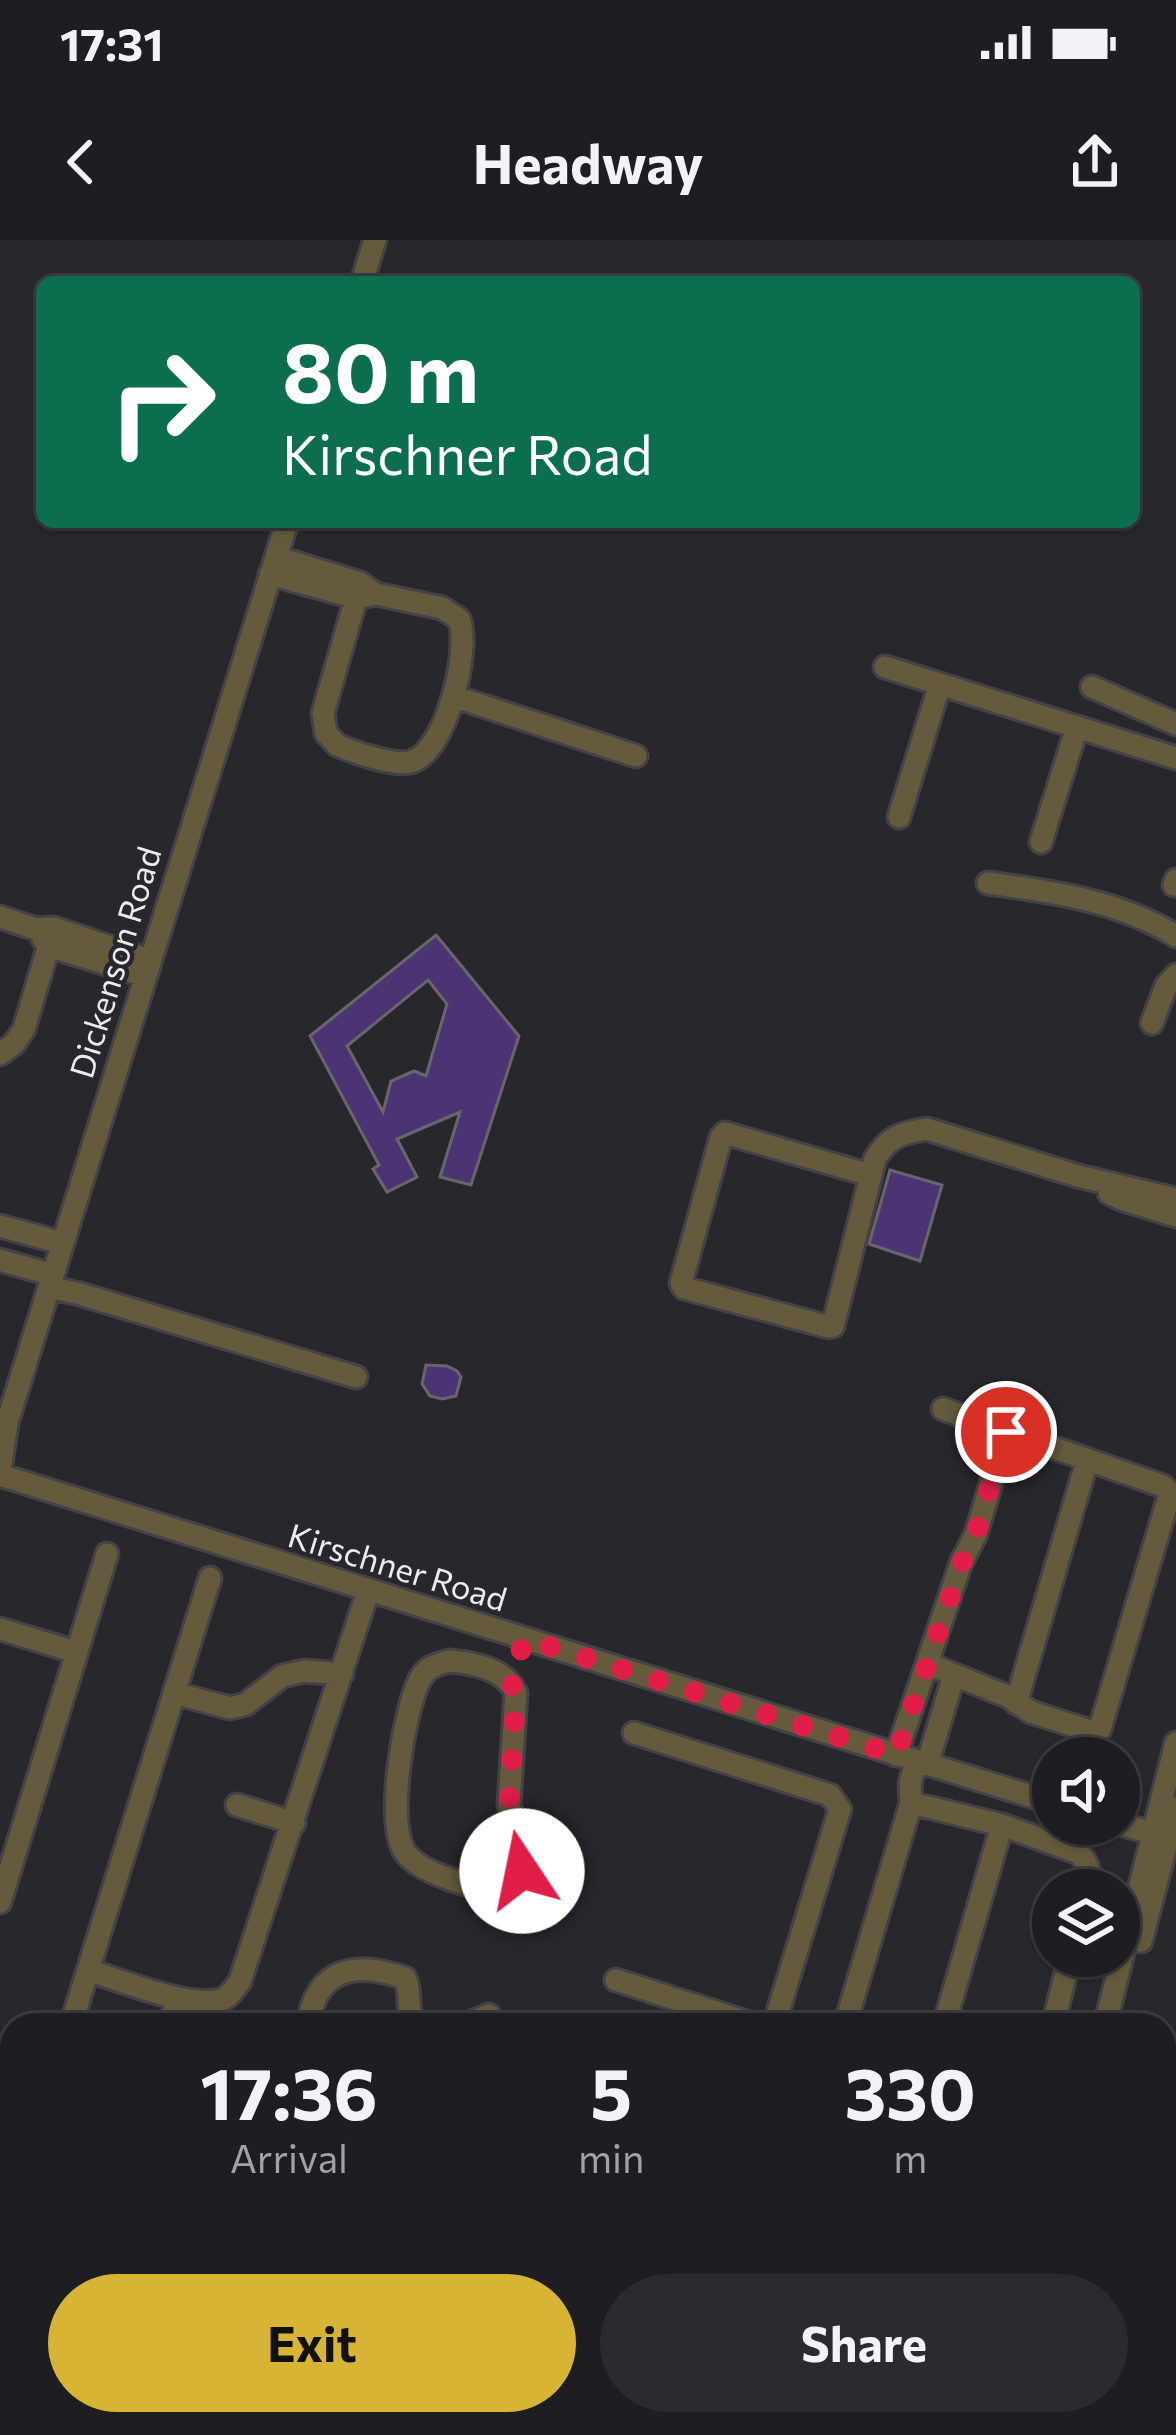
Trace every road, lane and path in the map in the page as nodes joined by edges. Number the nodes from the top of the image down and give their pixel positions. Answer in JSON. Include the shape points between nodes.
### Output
{"nodes":[{"id":1,"x":375,"y":240,"type":"edge"},
{"id":2,"x":364,"y":276,"type":"edge"},
{"id":3,"x":284,"y":528,"type":"edge"},
{"id":4,"x":273,"y":566,"type":"junction"},
{"id":5,"x":364,"y":592,"type":"junction"},
{"id":6,"x":885,"y":667,"type":"dead end"},
{"id":7,"x":940,"y":684,"type":"junction"},
{"id":8,"x":1092,"y":687,"type":"dead end"},
{"id":9,"x":453,"y":696,"type":"junction"},
{"id":10,"x":1176,"y":724,"type":"edge"},
{"id":11,"x":1077,"y":727,"type":"junction"},
{"id":12,"x":637,"y":756,"type":"dead end"},
{"id":13,"x":1176,"y":758,"type":"edge"},
{"id":14,"x":899,"y":818,"type":"dead end"},
{"id":15,"x":1041,"y":842,"type":"dead end"},
{"id":16,"x":988,"y":883,"type":"dead end"},
{"id":17,"x":0,"y":917,"type":"edge"},
{"id":18,"x":46,"y":934,"type":"junction"},
{"id":19,"x":1176,"y":935,"type":"edge"},
{"id":20,"x":147,"y":968,"type":"junction"},
{"id":21,"x":1176,"y":975,"type":"edge"},
{"id":22,"x":1152,"y":1023,"type":"dead end"},
{"id":23,"x":0,"y":1054,"type":"edge"},
{"id":24,"x":870,"y":1174,"type":"junction"},
{"id":25,"x":1078,"y":1177,"type":"junction"},
{"id":26,"x":1176,"y":1199,"type":"edge"},
{"id":27,"x":1176,"y":1216,"type":"edge"},
{"id":28,"x":0,"y":1226,"type":"edge"},
{"id":29,"x":62,"y":1244,"type":"junction"},
{"id":30,"x":0,"y":1260,"type":"edge"},
{"id":31,"x":51,"y":1281,"type":"junction"},
{"id":32,"x":356,"y":1377,"type":"dead end"},
{"id":33,"x":943,"y":1409,"type":"dead end"},
{"id":34,"x":3,"y":1429,"type":"edge"},
{"id":35,"x":1006,"y":1432,"type":"junction"},
{"id":36,"x":1087,"y":1461,"type":"junction"},
{"id":37,"x":0,"y":1470,"type":"edge"},
{"id":38,"x":106,"y":1554,"type":"dead end"},
{"id":39,"x":210,"y":1578,"type":"dead end"},
{"id":40,"x":368,"y":1591,"type":"junction"},
{"id":41,"x":0,"y":1629,"type":"edge"},
{"id":42,"x":525,"y":1639,"type":"junction"},
{"id":43,"x":76,"y":1652,"type":"junction"},
{"id":44,"x":928,"y":1664,"type":"junction"},
{"id":45,"x":342,"y":1674,"type":"junction"},
{"id":46,"x":954,"y":1675,"type":"junction"},
{"id":47,"x":510,"y":1681,"type":"junction"},
{"id":48,"x":174,"y":1693,"type":"junction"},
{"id":49,"x":1016,"y":1703,"type":"junction"},
{"id":50,"x":634,"y":1733,"type":"dead end"},
{"id":51,"x":1176,"y":1743,"type":"edge"},
{"id":52,"x":913,"y":1761,"type":"junction"},
{"id":53,"x":1032,"y":1798,"type":"edge"},
{"id":54,"x":911,"y":1803,"type":"junction"},
{"id":55,"x":237,"y":1805,"type":"dead end"},
{"id":56,"x":1176,"y":1808,"type":"edge"},
{"id":57,"x":294,"y":1823,"type":"junction"},
{"id":58,"x":1002,"y":1825,"type":"junction"},
{"id":59,"x":1140,"y":1830,"type":"edge"},
{"id":60,"x":1161,"y":1836,"type":"junction"},
{"id":61,"x":1089,"y":1869,"type":"edge"},
{"id":62,"x":0,"y":1902,"type":"edge"},
{"id":63,"x":90,"y":1971,"type":"junction"},
{"id":64,"x":1065,"y":1977,"type":"edge"},
{"id":65,"x":616,"y":1980,"type":"dead end"},
{"id":66,"x":177,"y":1999,"type":"junction"},
{"id":67,"x":75,"y":2013,"type":"edge"},
{"id":68,"x":173,"y":2013,"type":"edge"},
{"id":69,"x":310,"y":2013,"type":"edge"},
{"id":70,"x":408,"y":2013,"type":"edge"},
{"id":71,"x":719,"y":2013,"type":"edge"},
{"id":72,"x":778,"y":2013,"type":"edge"},
{"id":73,"x":849,"y":2013,"type":"edge"},
{"id":74,"x":947,"y":2013,"type":"edge"},
{"id":75,"x":1056,"y":2013,"type":"edge"},
{"id":76,"x":1109,"y":2013,"type":"edge"},
{"id":77,"x":1122,"y":2013,"type":"edge"}],
"edges":[{"from":1,"to":2,"type":"street"},
{"from":3,"to":4,"type":"street","name":"Dickenson Road"},
{"from":4,"to":5,"type":"street"},
{"from":4,"to":20,"type":"street","name":"Dickenson Road"},
{"from":5,"to":9,"type":"street","via":[[460,619]]},
{"from":5,"to":9,"type":"street","via":[[322,713],[332,741],[414,761],[437,737]]},
{"from":6,"to":7,"type":"street"},
{"from":7,"to":11,"type":"street"},
{"from":7,"to":14,"type":"street"},
{"from":8,"to":10,"type":"street"},
{"from":9,"to":12,"type":"street"},
{"from":11,"to":13,"type":"street"},
{"from":11,"to":15,"type":"street"},
{"from":16,"to":19,"type":"street","via":[[1061,893]]},
{"from":17,"to":18,"type":"street"},
{"from":18,"to":20,"type":"street"},
{"from":18,"to":23,"type":"street","via":[[25,1029]]},
{"from":20,"to":29,"type":"street","name":"Dickenson Road"},
{"from":21,"to":22,"type":"street"},
{"from":24,"to":24,"type":"street","via":[[725,1133],[681,1283],[833,1326]]},
{"from":24,"to":25,"type":"street","via":[[885,1143],[927,1129]]},
{"from":25,"to":26,"type":"street"},
{"from":25,"to":27,"type":"street"},
{"from":28,"to":29,"type":"street"},
{"from":29,"to":31,"type":"street","name":"Dickenson Road"},
{"from":30,"to":31,"type":"street"},
{"from":31,"to":32,"type":"street"},
{"from":31,"to":34,"type":"street","name":"Dickenson Road"},
{"from":33,"to":35,"type":"street"},
{"from":34,"to":37,"type":"street","name":"Dickenson Road"},
{"from":35,"to":36,"type":"street"},
{"from":35,"to":44,"type":"street"},
{"from":36,"to":49,"type":"street"},
{"from":36,"to":49,"type":"street","via":[[1163,1486],[1169,1502],[1100,1729]]},
{"from":37,"to":40,"type":"street","name":"Kirschner Road"},
{"from":38,"to":43,"type":"street"},
{"from":39,"to":48,"type":"street"},
{"from":40,"to":42,"type":"street","name":"Kirschner Road"},
{"from":40,"to":45,"type":"street"},
{"from":41,"to":43,"type":"street"},
{"from":42,"to":47,"type":"street"},
{"from":42,"to":52,"type":"street","name":"Kirschner Road"},
{"from":43,"to":62,"type":"street"},
{"from":44,"to":46,"type":"street"},
{"from":44,"to":52,"type":"street"},
{"from":45,"to":48,"type":"street","via":[[282,1676],[230,1708]]},
{"from":45,"to":57,"type":"street"},
{"from":46,"to":49,"type":"street"},
{"from":46,"to":52,"type":"street"},
{"from":47,"to":47,"type":"street","via":[[516,1693],[509,1805],[522,1871],[506,1893],[415,1862],[396,1825],[396,1792],[407,1721],[431,1666],[464,1662]]},
{"from":48,"to":63,"type":"street"},
{"from":50,"to":72,"type":"street","via":[[837,1801]]},
{"from":51,"to":60,"type":"street"},
{"from":52,"to":53,"type":"street","name":"Kirschner Road"},
{"from":52,"to":54,"type":"street"},
{"from":54,"to":58,"type":"street"},
{"from":54,"to":73,"type":"street"},
{"from":55,"to":57,"type":"street"},
{"from":56,"to":60,"type":"street"},
{"from":57,"to":66,"type":"street","via":[[240,1981],[220,2000]]},
{"from":58,"to":61,"type":"street","via":[[1079,1853]]},
{"from":58,"to":74,"type":"street"},
{"from":59,"to":60,"type":"street"},
{"from":60,"to":76,"type":"street"},
{"from":60,"to":77,"type":"street"},
{"from":63,"to":66,"type":"street"},
{"from":63,"to":67,"type":"street"},
{"from":64,"to":75,"type":"street"},
{"from":65,"to":71,"type":"street"},
{"from":66,"to":68,"type":"street"},
{"from":69,"to":70,"type":"street","via":[[329,1981],[362,1968],[405,1978]]}]}
